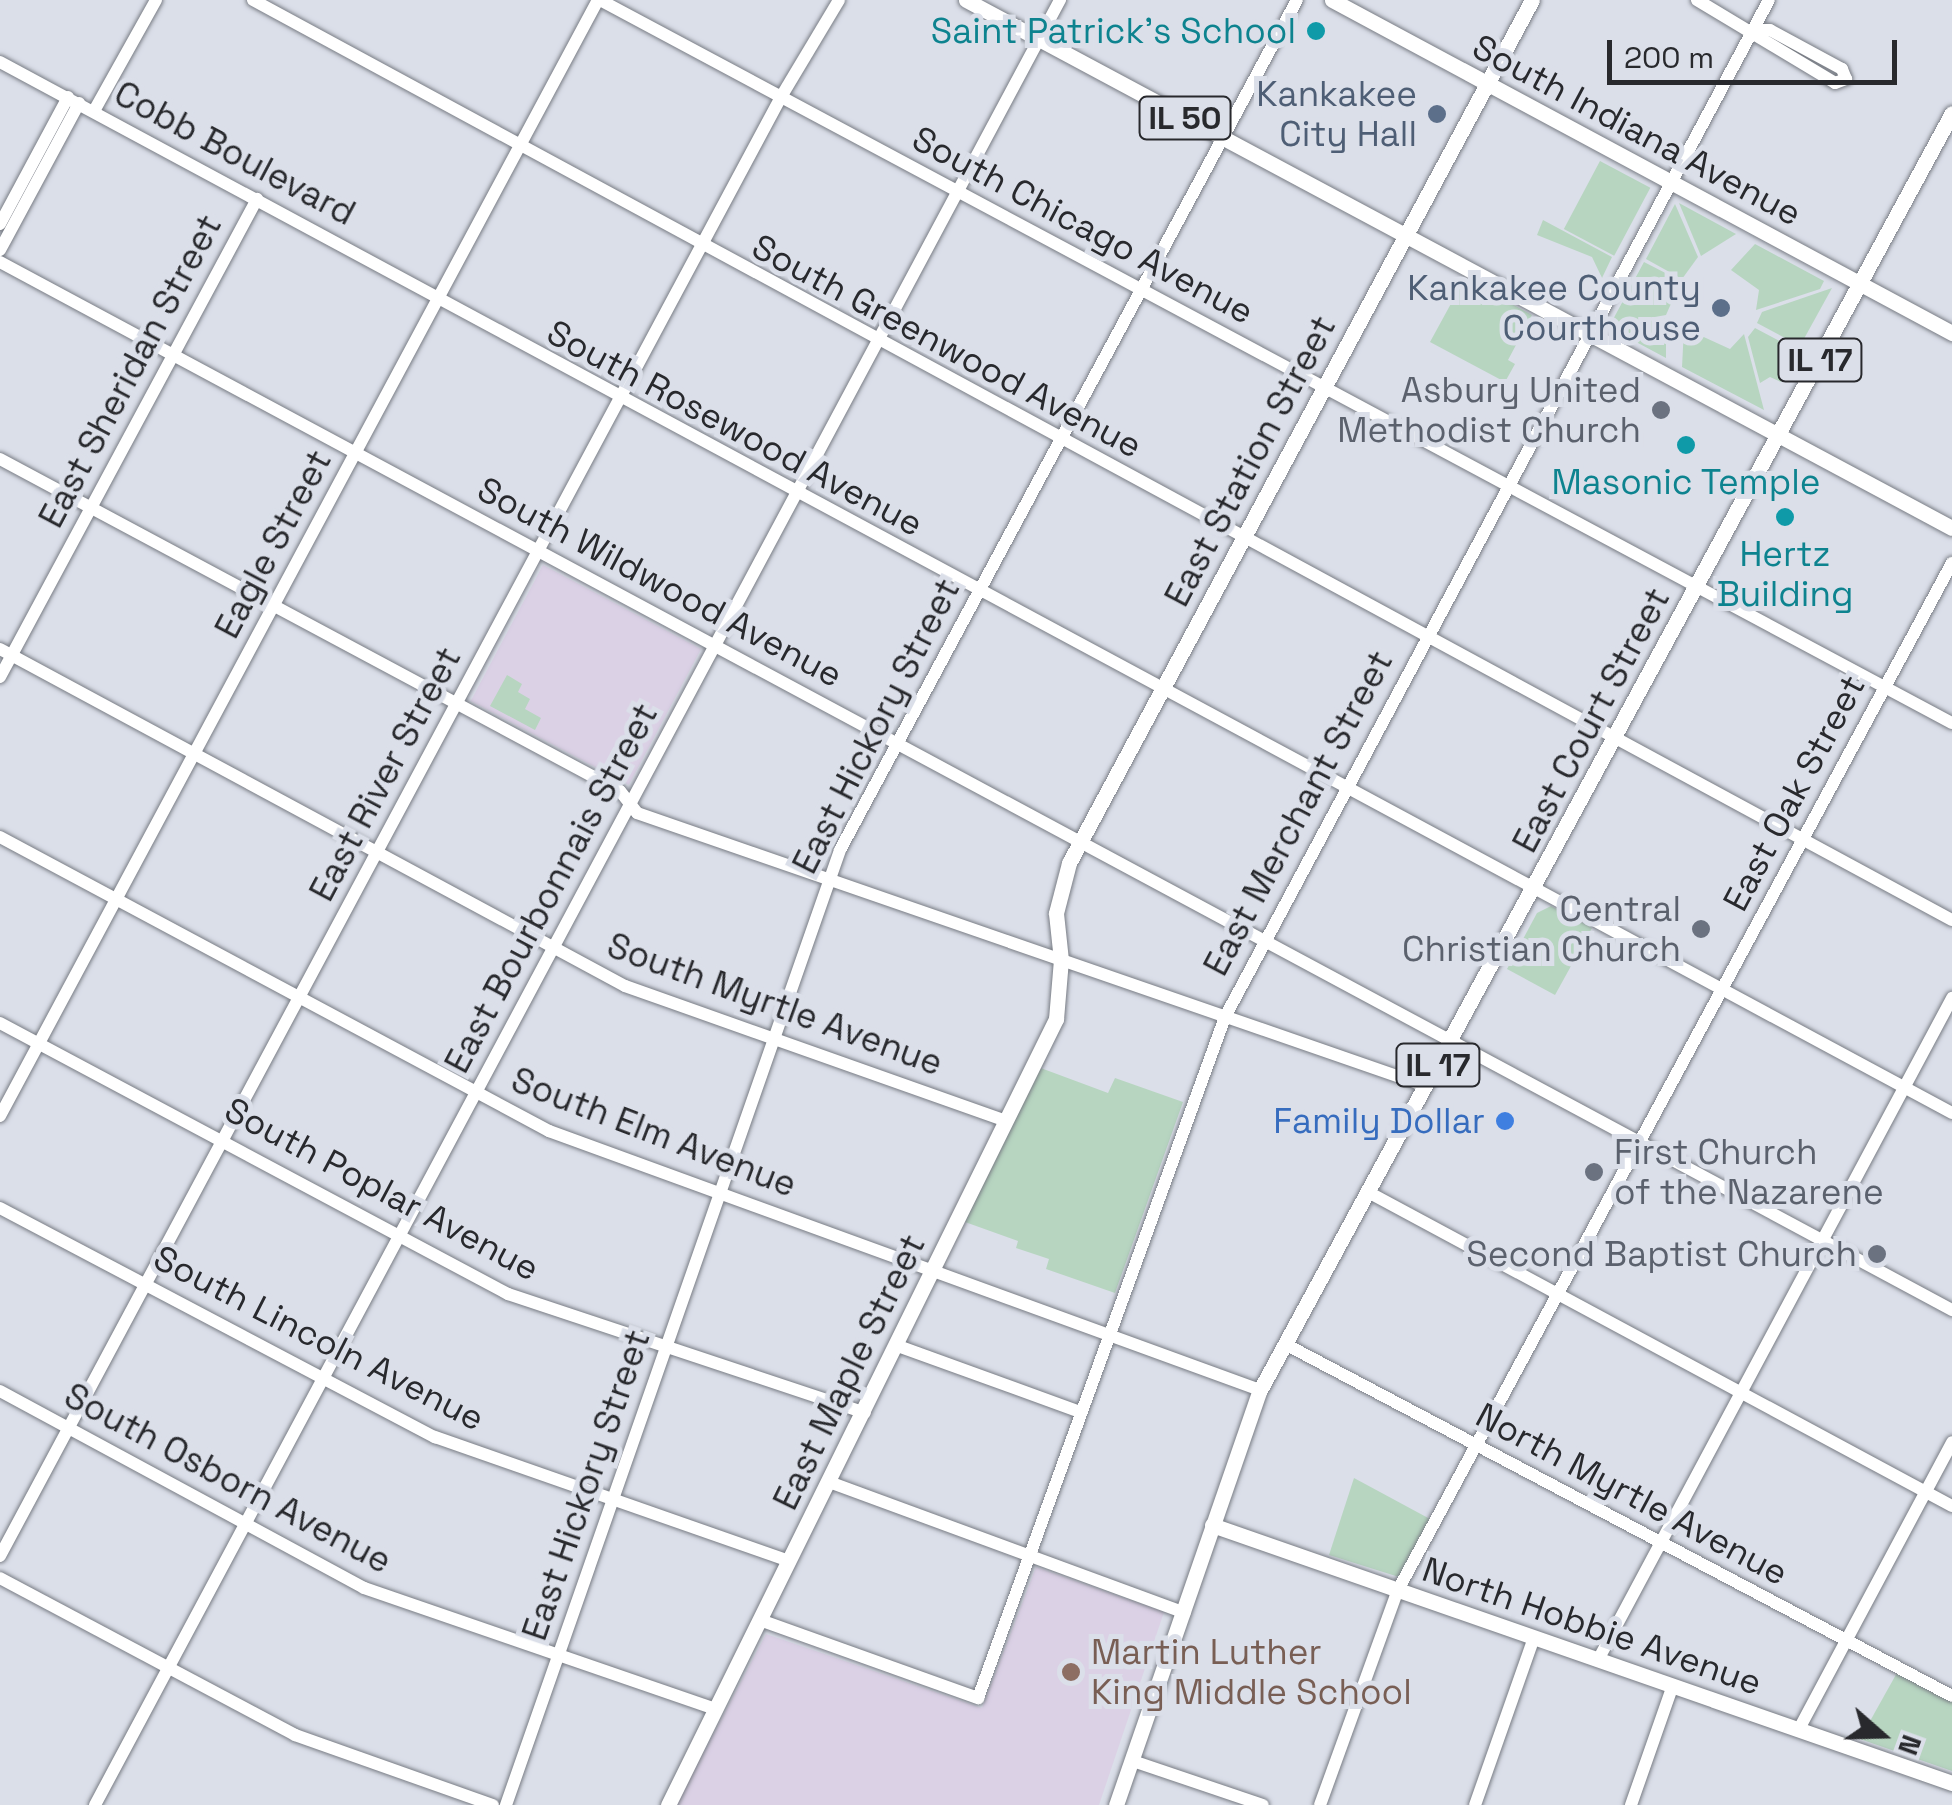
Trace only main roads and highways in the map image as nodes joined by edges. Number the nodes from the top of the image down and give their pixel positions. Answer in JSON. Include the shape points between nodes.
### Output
{"nodes":[{"id":1,"x":966,"y":0,"type":"edge"},
{"id":2,"x":1332,"y":0,"type":"edge"},
{"id":3,"x":1532,"y":0,"type":"edge"},
{"id":4,"x":1487,"y":83,"type":"junction"},
{"id":5,"x":1952,"y":113,"type":"edge"},
{"id":6,"x":1946,"y":139,"type":"edge"},
{"id":7,"x":1405,"y":236,"type":"junction"},
{"id":8,"x":1861,"y":284,"type":"junction"},
{"id":9,"x":1952,"y":333,"type":"edge"},
{"id":10,"x":1778,"y":436,"type":"junction"},
{"id":11,"x":1952,"y":528,"type":"edge"},
{"id":12,"x":1062,"y":960,"type":"joint"},
{"id":13,"x":1212,"y":1525,"type":"junction"},
{"id":14,"x":1952,"y":1783,"type":"edge"},
{"id":15,"x":668,"y":1805,"type":"edge"},
{"id":16,"x":1116,"y":1805,"type":"edge"}],
"edges":[{"from":1,"to":7,"type":"main road","number":"IL 50"},
{"from":2,"to":4,"type":"main road","name":"South Indiana Avenue"},
{"from":3,"to":4,"type":"main road","name":"East Station Street"},
{"from":4,"to":7,"type":"main road","name":"East Station Street"},
{"from":4,"to":8,"type":"main road","name":"South Indiana Avenue"},
{"from":5,"to":6,"type":"main road","name":"East Court Street","number":"IL 17"},
{"from":6,"to":8,"type":"main road","name":"East Court Street","number":"IL 17"},
{"from":7,"to":10,"type":"main road","number":"IL 50"},
{"from":7,"to":12,"type":"main road","name":"East Station Street","via":[[1080,843],[1058,898]]},
{"from":8,"to":9,"type":"main road","name":"South Indiana Avenue"},
{"from":8,"to":10,"type":"main road","name":"East Court Street","number":"IL 17"},
{"from":10,"to":11,"type":"main road","number":"IL 50"},
{"from":10,"to":13,"type":"main road","name":"East Court Street","number":"IL 17","via":[[1260,1390]]},
{"from":12,"to":15,"type":"main road","name":"East Maple Street","via":[[1056,1019]]},
{"from":13,"to":14,"type":"main road","name":"North Hobbie Avenue"},
{"from":13,"to":16,"type":"main road","name":"East Court Street","number":"IL 17"}]}
